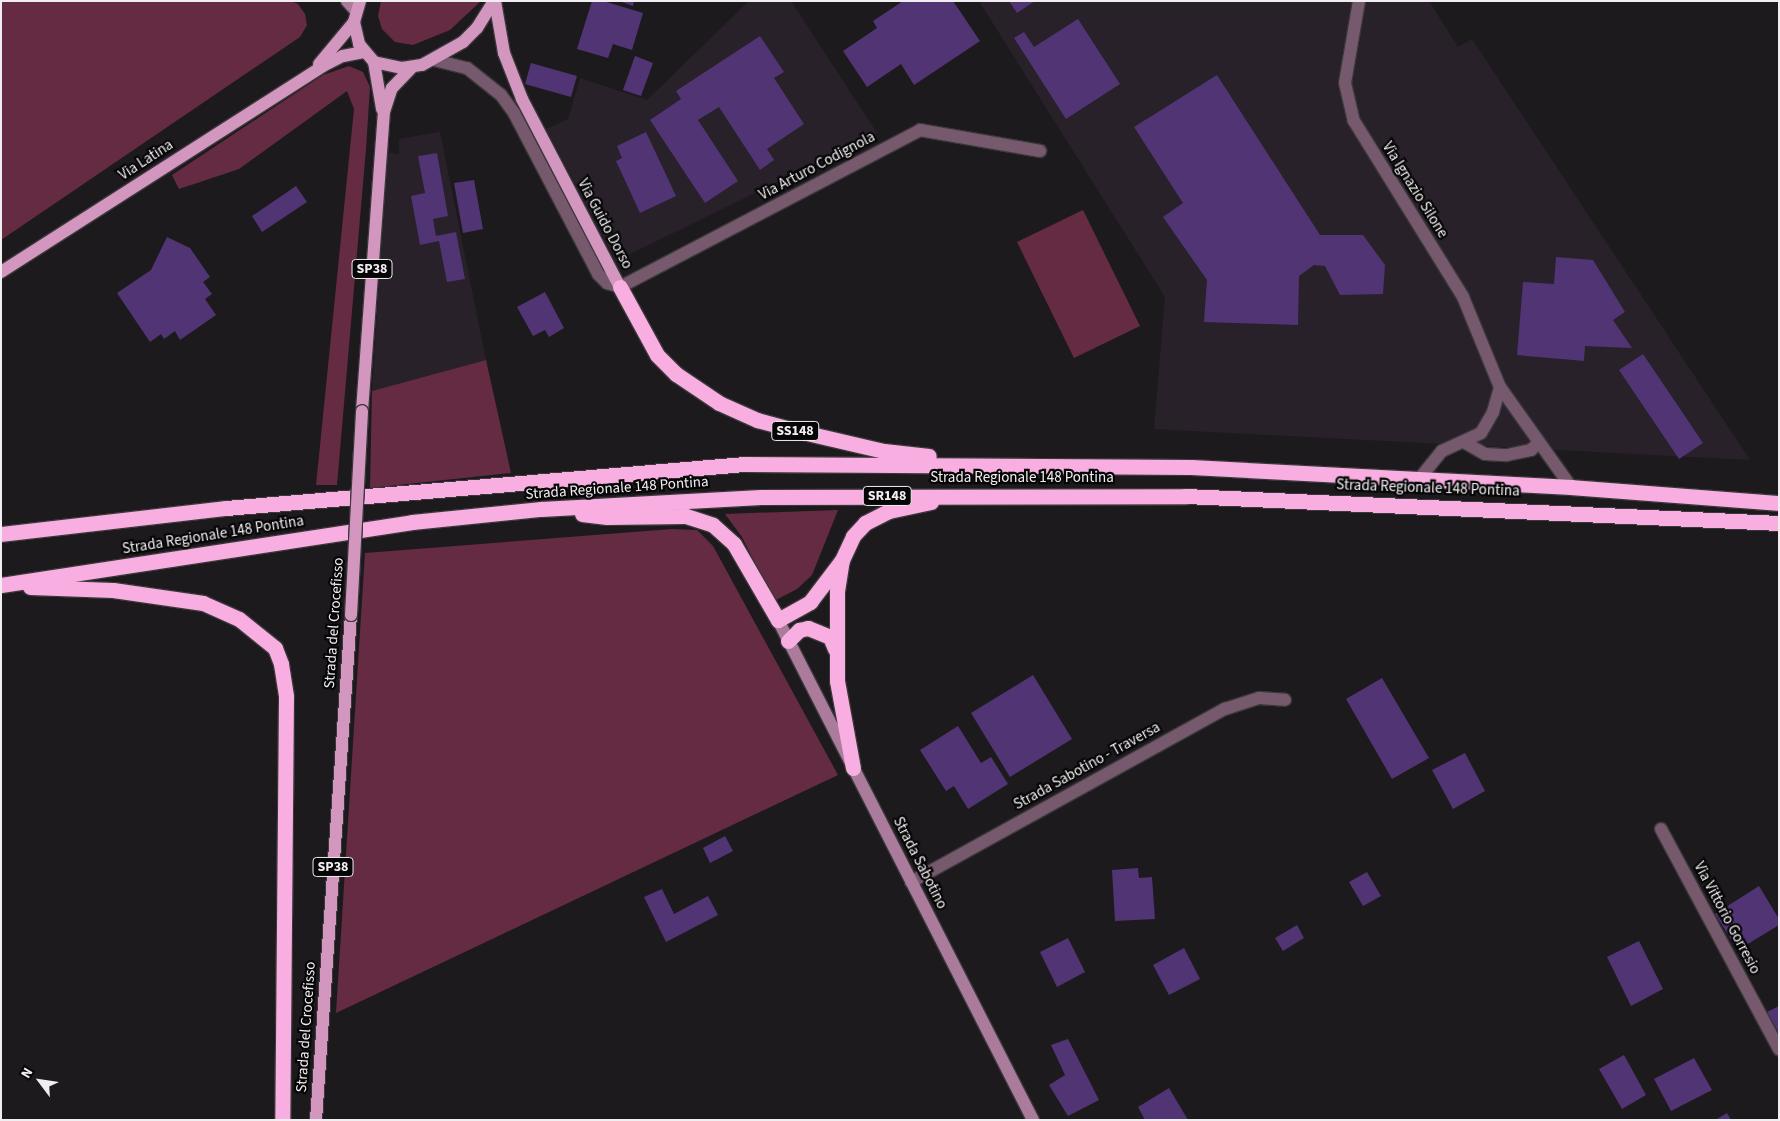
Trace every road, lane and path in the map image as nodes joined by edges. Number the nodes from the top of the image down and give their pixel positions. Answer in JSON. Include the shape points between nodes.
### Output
{"nodes":[{"id":1,"x":494,"y":1,"type":"edge"},
{"id":2,"x":1359,"y":1,"type":"edge"},
{"id":3,"x":354,"y":9,"type":"edge"},
{"id":4,"x":364,"y":52,"type":"junction"},
{"id":5,"x":434,"y":60,"type":"junction"},
{"id":6,"x":374,"y":62,"type":"junction"},
{"id":7,"x":411,"y":68,"type":"junction"},
{"id":8,"x":309,"y":75,"type":"junction"},
{"id":9,"x":382,"y":128,"type":"junction"},
{"id":10,"x":1040,"y":151,"type":"dead end"},
{"id":11,"x":1,"y":272,"type":"edge"},
{"id":12,"x":620,"y":287,"type":"junction"},
{"id":13,"x":1500,"y":387,"type":"junction"},
{"id":14,"x":1464,"y":442,"type":"junction"},
{"id":15,"x":1538,"y":443,"type":"junction"},
{"id":16,"x":1030,"y":465,"type":"junction"},
{"id":17,"x":1420,"y":478,"type":"junction"},
{"id":18,"x":1571,"y":487,"type":"junction"},
{"id":19,"x":968,"y":495,"type":"junction"},
{"id":20,"x":1779,"y":503,"type":"edge"},
{"id":21,"x":541,"y":509,"type":"junction"},
{"id":22,"x":1779,"y":523,"type":"edge"},
{"id":23,"x":1,"y":534,"type":"edge"},
{"id":24,"x":842,"y":560,"type":"junction"},
{"id":25,"x":1,"y":586,"type":"edge"},
{"id":26,"x":778,"y":620,"type":"junction"},
{"id":27,"x":788,"y":641,"type":"junction"},
{"id":28,"x":836,"y":651,"type":"junction"},
{"id":29,"x":1285,"y":700,"type":"dead end"},
{"id":30,"x":853,"y":768,"type":"junction"},
{"id":31,"x":1661,"y":829,"type":"dead end"},
{"id":32,"x":911,"y":882,"type":"junction"},
{"id":33,"x":1779,"y":1049,"type":"edge"},
{"id":34,"x":282,"y":1120,"type":"edge"},
{"id":35,"x":316,"y":1120,"type":"edge"},
{"id":36,"x":1033,"y":1120,"type":"edge"}],
"edges":[{"from":1,"to":5,"type":"main road","via":[[470,35]]},
{"from":1,"to":12,"type":"main road","name":"Via Guido Dorso","via":[[504,53],[522,99]]},
{"from":2,"to":13,"type":"street","name":"Via Ignazio Silone","via":[[1345,82],[1351,114],[1463,297]]},
{"from":3,"to":4,"type":"main road","via":[[355,36]]},
{"from":3,"to":8,"type":"main road","name":"Via Latina"},
{"from":4,"to":6,"type":"main road"},
{"from":4,"to":8,"type":"main road","name":"Via Latina","via":[[343,56]]},
{"from":5,"to":7,"type":"main road"},
{"from":5,"to":12,"type":"street","name":"Via Guido Dorso","via":[[467,68],[501,95],[514,113],[598,274],[607,283]]},
{"from":6,"to":7,"type":"main road","via":[[391,68]]},
{"from":6,"to":9,"type":"main road","name":"Strada del Crocefisso","number":"SP38"},
{"from":7,"to":9,"type":"main road","name":"Strada del Crocefisso","via":[[392,88]]},
{"from":8,"to":11,"type":"main road","name":"Via Latina"},
{"from":9,"to":35,"type":"main road","name":"Strada del Crocefisso","number":"SP38","bridge":true},
{"from":10,"to":12,"type":"street","name":"Via Arturo Codignola","via":[[920,130]]},
{"from":12,"to":16,"type":"highway","number":"SS148","via":[[648,341],[666,364],[704,394],[736,411],[798,432],[884,451]]},
{"from":13,"to":14,"type":"street","via":[[1493,412],[1481,433]]},
{"from":13,"to":15,"type":"street","name":"Via Ignazio Silone"},
{"from":14,"to":15,"type":"street","via":[[1485,454],[1508,455],[1531,450]]},
{"from":14,"to":17,"type":"street","via":[[1442,451]]},
{"from":15,"to":18,"type":"street","name":"Via Ignazio Silone"},
{"from":16,"to":17,"type":"highway","name":"Strada Regionale 148 Pontina","number":"SR148","via":[[1190,467]]},
{"from":16,"to":23,"type":"highway","name":"Strada Regionale 148 Pontina","number":"SR148","via":[[745,464],[226,508]]},
{"from":17,"to":18,"type":"highway","name":"Strada Regionale 148 Pontina","number":"SR148"},
{"from":18,"to":20,"type":"highway","name":"Strada Regionale 148 Pontina","number":"SR148"},
{"from":19,"to":21,"type":"highway","name":"Strada Regionale 148 Pontina","number":"SR148","via":[[761,497]]},
{"from":19,"to":22,"type":"highway","name":"Strada Regionale 148 Pontina","number":"SR148","via":[[1185,496]]},
{"from":19,"to":24,"type":"highway","via":[[889,511],[872,519],[853,536]]},
{"from":21,"to":25,"type":"highway","name":"Strada Regionale 148 Pontina","number":"SR148","via":[[412,522]]},
{"from":21,"to":26,"type":"highway","via":[[607,517],[686,516],[706,521],[734,544]]},
{"from":24,"to":26,"type":"highway","via":[[810,602]]},
{"from":24,"to":28,"type":"highway","via":[[837,592]]},
{"from":25,"to":34,"type":"highway","via":[[113,590],[204,604],[239,619],[274,648],[281,664],[286,697]]},
{"from":26,"to":27,"type":"street","name":"Strada Sabotino"},
{"from":27,"to":28,"type":"highway","via":[[799,630],[813,629],[830,638]]},
{"from":27,"to":30,"type":"street","name":"Strada Sabotino"},
{"from":28,"to":30,"type":"highway","via":[[837,681]]},
{"from":29,"to":32,"type":"street","name":"Strada Sabotino - Traversa","via":[[1259,698],[1225,709]]},
{"from":30,"to":32,"type":"street","name":"Strada Sabotino"},
{"from":31,"to":33,"type":"street","name":"Via Vittorio Gorresio"},
{"from":32,"to":36,"type":"street","name":"Strada Sabotino"}]}
